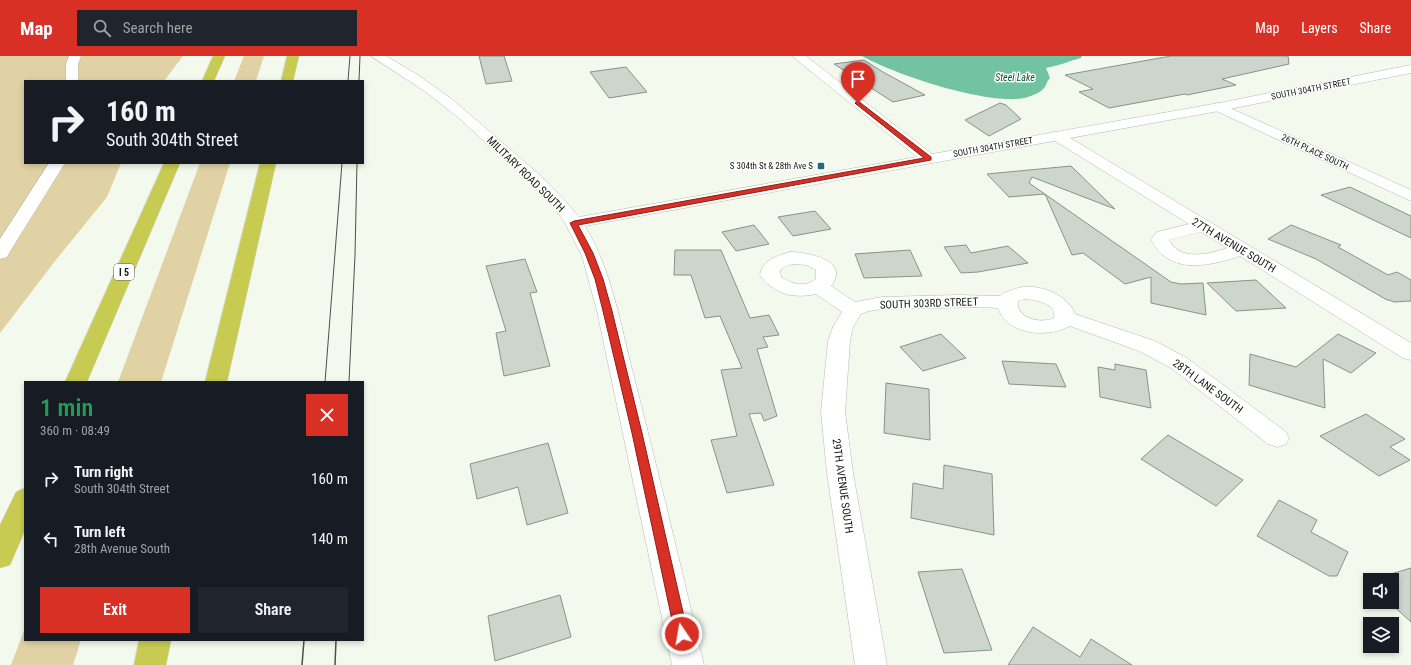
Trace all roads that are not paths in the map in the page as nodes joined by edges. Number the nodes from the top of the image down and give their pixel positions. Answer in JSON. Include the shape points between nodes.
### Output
{"nodes":[{"id":1,"x":75,"y":56,"type":"edge"},
{"id":2,"x":219,"y":56,"type":"edge"},
{"id":3,"x":293,"y":56,"type":"edge"},
{"id":4,"x":377,"y":56,"type":"edge"},
{"id":5,"x":798,"y":56,"type":"edge"},
{"id":6,"x":1409,"y":70,"type":"edge"},
{"id":7,"x":72,"y":80,"type":"edge"},
{"id":8,"x":208,"y":80,"type":"edge"},
{"id":9,"x":287,"y":80,"type":"edge"},
{"id":10,"x":1219,"y":107,"type":"junction"},
{"id":11,"x":1057,"y":136,"type":"junction"},
{"id":12,"x":929,"y":159,"type":"junction"},
{"id":13,"x":56,"y":164,"type":"edge"},
{"id":14,"x":172,"y":164,"type":"edge"},
{"id":15,"x":268,"y":164,"type":"edge"},
{"id":16,"x":1411,"y":196,"type":"edge"},
{"id":17,"x":574,"y":223,"type":"junction"},
{"id":18,"x":1203,"y":226,"type":"junction"},
{"id":19,"x":1242,"y":250,"type":"junction"},
{"id":20,"x":0,"y":253,"type":"edge"},
{"id":21,"x":819,"y":287,"type":"dead end"},
{"id":22,"x":1006,"y":303,"type":"junction"},
{"id":23,"x":853,"y":310,"type":"junction"},
{"id":24,"x":1065,"y":317,"type":"junction"},
{"id":25,"x":1411,"y":352,"type":"edge"},
{"id":26,"x":76,"y":381,"type":"edge"},
{"id":27,"x":216,"y":381,"type":"edge"},
{"id":28,"x":1278,"y":438,"type":"dead end"},
{"id":29,"x":24,"y":501,"type":"edge"},
{"id":30,"x":0,"y":556,"type":"edge"},
{"id":31,"x":155,"y":641,"type":"edge"},
{"id":32,"x":150,"y":665,"type":"edge"},
{"id":33,"x":688,"y":665,"type":"edge"},
{"id":34,"x":871,"y":665,"type":"edge"}],
"edges":[{"from":1,"to":7,"type":"street"},
{"from":2,"to":8,"type":"highway"},
{"from":3,"to":9,"type":"highway"},
{"from":4,"to":17,"type":"street","name":"MILITARY ROAD SOUTH","via":[[428,88],[477,126],[546,190]]},
{"from":5,"to":12,"type":"street"},
{"from":6,"to":10,"type":"street","name":"SOUTH 304TH STREET"},
{"from":10,"to":11,"type":"street","name":"SOUTH 304TH STREET"},
{"from":10,"to":16,"type":"street","name":"26TH PLACE SOUTH"},
{"from":11,"to":12,"type":"street","name":"SOUTH 304TH STREET"},
{"from":11,"to":18,"type":"street","name":"27TH AVENUE SOUTH"},
{"from":12,"to":17,"type":"street","name":"SOUTH 304TH STREET"},
{"from":13,"to":20,"type":"street"},
{"from":14,"to":26,"type":"highway","number":"I 5"},
{"from":15,"to":27,"type":"highway"},
{"from":17,"to":33,"type":"street","name":"MILITARY ROAD SOUTH","via":[[589,253],[608,311]]},
{"from":18,"to":19,"type":"street","name":"27TH AVENUE SOUTH"},
{"from":18,"to":19,"type":"street","via":[[1163,236],[1160,239],[1161,244],[1171,253],[1189,259],[1204,260]]},
{"from":19,"to":25,"type":"street","name":"27TH AVENUE SOUTH"},
{"from":21,"to":23,"type":"street"},
{"from":22,"to":23,"type":"street","name":"SOUTH 303RD STREET","via":[[971,300],[870,305]]},
{"from":22,"to":24,"type":"street","via":[[1015,295],[1042,295],[1060,304]]},
{"from":22,"to":24,"type":"street","via":[[1007,309],[1016,319],[1034,326],[1052,327],[1064,321]]},
{"from":23,"to":34,"type":"street","name":"29TH AVENUE SOUTH","via":[[843,327],[839,341],[833,412]]},
{"from":24,"to":28,"type":"street","name":"28TH LANE SOUTH","via":[[1147,346],[1179,363]]},
{"from":29,"to":30,"type":"highway"},
{"from":31,"to":32,"type":"highway"}]}
